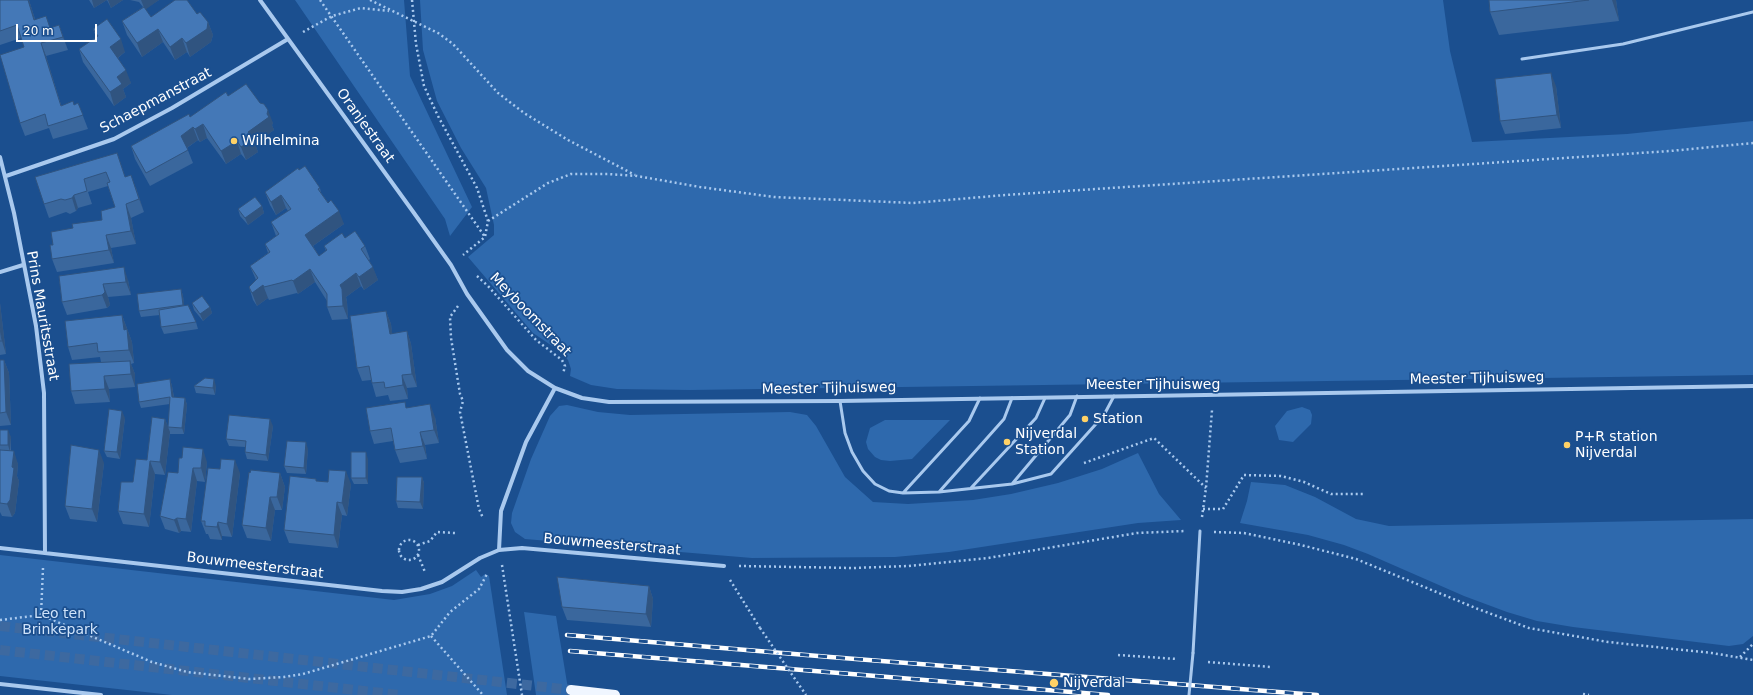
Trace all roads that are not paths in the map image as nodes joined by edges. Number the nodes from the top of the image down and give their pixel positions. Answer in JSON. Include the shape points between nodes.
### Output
{"nodes":[{"id":1,"x":260,"y":0,"type":"edge"},
{"id":2,"x":1753,"y":12,"type":"edge"},
{"id":3,"x":288,"y":40,"type":"junction"},
{"id":4,"x":1522,"y":59,"type":"dead end"},
{"id":5,"x":0,"y":157,"type":"edge"},
{"id":6,"x":6,"y":176,"type":"junction"},
{"id":7,"x":23,"y":265,"type":"junction"},
{"id":8,"x":0,"y":272,"type":"edge"},
{"id":9,"x":1753,"y":386,"type":"edge"},
{"id":10,"x":555,"y":388,"type":"junction"},
{"id":11,"x":1077,"y":396,"type":"junction"},
{"id":12,"x":1114,"y":396,"type":"junction"},
{"id":13,"x":1045,"y":397,"type":"junction"},
{"id":14,"x":980,"y":398,"type":"junction"},
{"id":15,"x":1012,"y":398,"type":"junction"},
{"id":16,"x":840,"y":401,"type":"junction"},
{"id":17,"x":1012,"y":484,"type":"junction"},
{"id":18,"x":971,"y":488,"type":"junction"},
{"id":19,"x":939,"y":492,"type":"junction"},
{"id":20,"x":903,"y":493,"type":"junction"},
{"id":21,"x":1200,"y":531,"type":"road end"},
{"id":22,"x":0,"y":548,"type":"edge"},
{"id":23,"x":499,"y":550,"type":"junction"},
{"id":24,"x":46,"y":553,"type":"junction"},
{"id":25,"x":724,"y":566,"type":"road end"},
{"id":26,"x":0,"y":684,"type":"edge"},
{"id":27,"x":571,"y":690,"type":"tunnel mouth"},
{"id":28,"x":101,"y":695,"type":"edge"},
{"id":29,"x":615,"y":695,"type":"edge"},
{"id":30,"x":1189,"y":695,"type":"edge"}],
"edges":[{"from":1,"to":3,"type":"street","name":"Oranjestraat"},
{"from":2,"to":4,"type":"lane","via":[[1623,44]]},
{"from":3,"to":6,"type":"street","name":"Schaepmanstraat","via":[[114,139]]},
{"from":3,"to":10,"type":"street","name":"Oranjestraat","via":[[451,265],[467,294],[517,361]]},
{"from":5,"to":6,"type":"street","name":"Prins Mauritsstraat"},
{"from":6,"to":7,"type":"street","name":"Prins Mauritsstraat"},
{"from":7,"to":8,"type":"street"},
{"from":7,"to":24,"type":"street","name":"Prins Mauritsstraat","via":[[36,326],[44,393]]},
{"from":9,"to":12,"type":"street","name":"Meester Tijhuisweg"},
{"from":10,"to":16,"type":"street","name":"Meester Tijhuisweg","via":[[582,398],[609,402]]},
{"from":10,"to":23,"type":"street","via":[[526,442],[501,511]]},
{"from":11,"to":12,"type":"street","name":"Meester Tijhuisweg"},
{"from":11,"to":13,"type":"street","name":"Meester Tijhuisweg"},
{"from":11,"to":17,"type":"lane","via":[[1070,416]]},
{"from":12,"to":17,"type":"lane","via":[[1104,415],[1051,474]]},
{"from":13,"to":15,"type":"street","name":"Meester Tijhuisweg"},
{"from":13,"to":18,"type":"lane","via":[[1036,418]]},
{"from":14,"to":15,"type":"street","name":"Meester Tijhuisweg"},
{"from":14,"to":16,"type":"street","name":"Meester Tijhuisweg"},
{"from":14,"to":20,"type":"lane","via":[[969,421]]},
{"from":15,"to":19,"type":"lane","via":[[1004,419]]},
{"from":16,"to":20,"type":"lane","via":[[845,433],[863,471],[875,484],[889,491]]},
{"from":17,"to":18,"type":"lane"},
{"from":18,"to":19,"type":"lane"},
{"from":19,"to":20,"type":"lane"},
{"from":21,"to":30,"type":"lane","bridge":true},
{"from":22,"to":24,"type":"street","name":"Bouwmeesterstraat"},
{"from":23,"to":24,"type":"street","name":"Bouwmeesterstraat","via":[[480,558],[442,582],[402,592]]},
{"from":23,"to":25,"type":"street","name":"Bouwmeesterstraat","via":[[522,548]]},
{"from":26,"to":28,"type":"street"},
{"from":27,"to":29,"type":"main road"}]}
